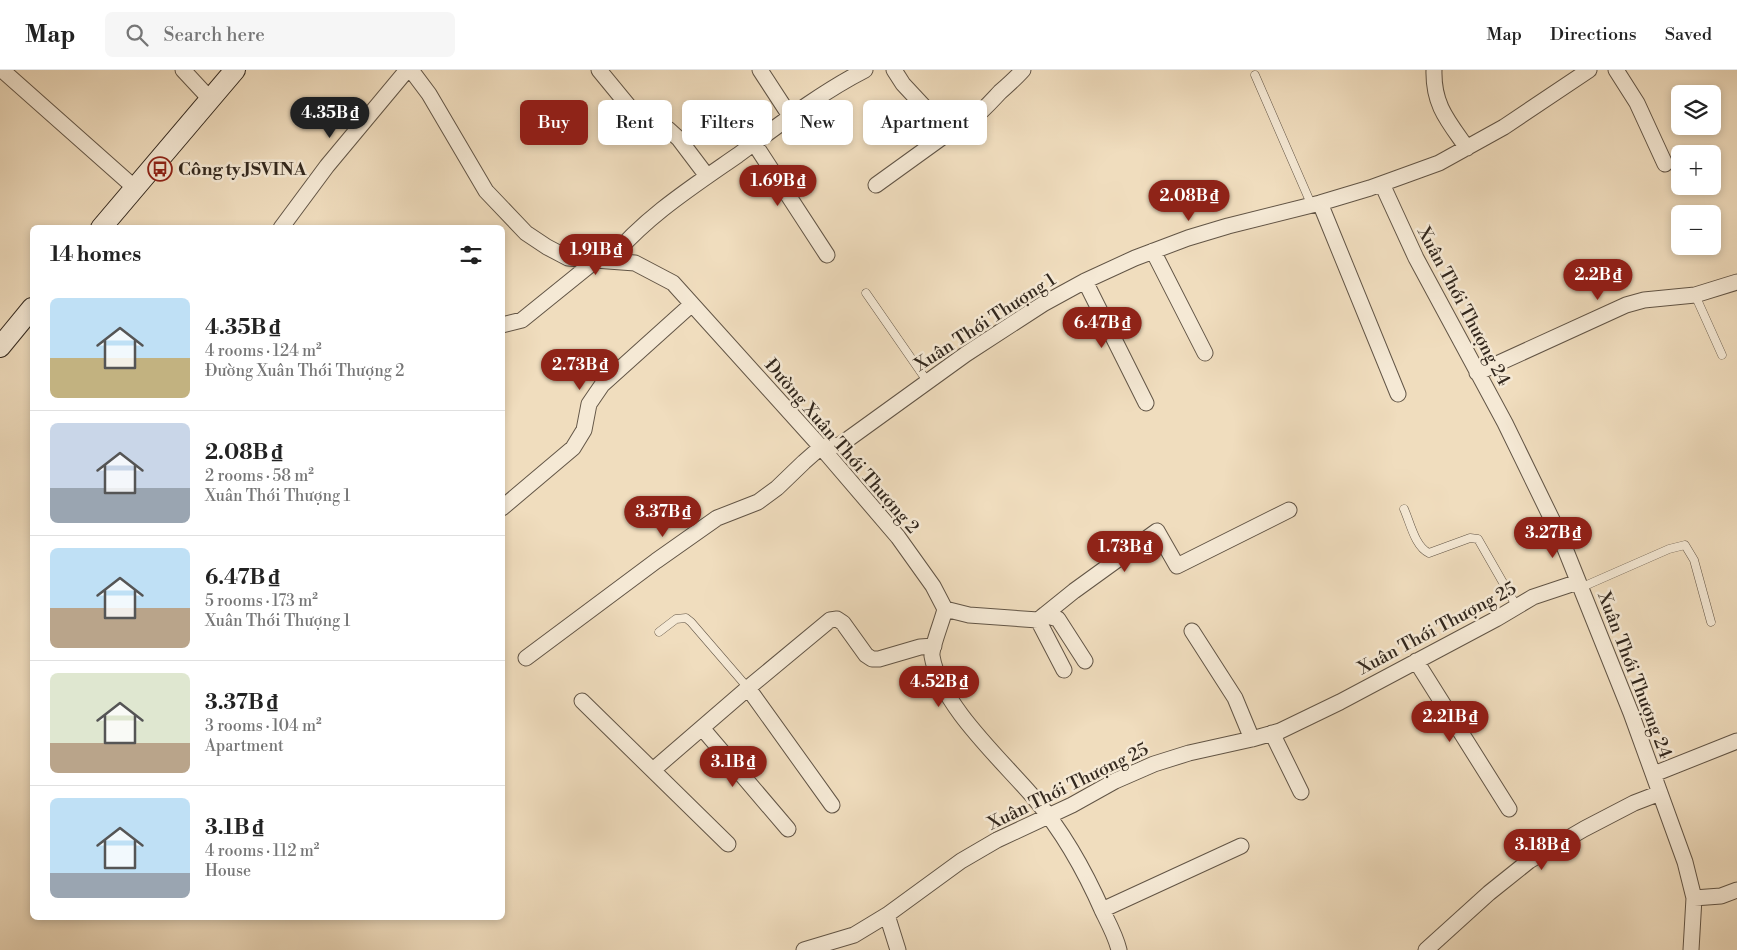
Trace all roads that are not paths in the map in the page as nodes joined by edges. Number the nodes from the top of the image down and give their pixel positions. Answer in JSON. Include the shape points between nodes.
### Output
{"nodes":[{"id":1,"x":2,"y":70,"type":"edge"},
{"id":2,"x":182,"y":70,"type":"edge"},
{"id":3,"x":235,"y":70,"type":"edge"},
{"id":4,"x":407,"y":70,"type":"edge"},
{"id":5,"x":411,"y":70,"type":"edge"},
{"id":6,"x":599,"y":70,"type":"edge"},
{"id":7,"x":760,"y":70,"type":"edge"},
{"id":8,"x":865,"y":70,"type":"edge"},
{"id":9,"x":894,"y":70,"type":"edge"},
{"id":10,"x":1023,"y":70,"type":"edge"},
{"id":11,"x":1434,"y":70,"type":"edge"},
{"id":12,"x":1589,"y":70,"type":"edge"},
{"id":13,"x":1616,"y":70,"type":"edge"},
{"id":14,"x":1254,"y":75,"type":"dead end"},
{"id":15,"x":210,"y":99,"type":"junction"},
{"id":16,"x":816,"y":100,"type":"edge"},
{"id":17,"x":918,"y":100,"type":"edge"},
{"id":18,"x":782,"y":104,"type":"edge"},
{"id":19,"x":987,"y":107,"type":"edge"},
{"id":20,"x":751,"y":145,"type":"edge"},
{"id":21,"x":755,"y":145,"type":"edge"},
{"id":22,"x":931,"y":145,"type":"edge"},
{"id":23,"x":1467,"y":148,"type":"junction"},
{"id":24,"x":1665,"y":164,"type":"dead end"},
{"id":25,"x":707,"y":176,"type":"junction"},
{"id":26,"x":1382,"y":184,"type":"junction"},
{"id":27,"x":876,"y":185,"type":"dead end"},
{"id":28,"x":135,"y":188,"type":"junction"},
{"id":29,"x":1316,"y":204,"type":"junction"},
{"id":30,"x":104,"y":225,"type":"edge"},
{"id":31,"x":282,"y":225,"type":"edge"},
{"id":32,"x":1153,"y":251,"type":"junction"},
{"id":33,"x":826,"y":255,"type":"dead end"},
{"id":34,"x":602,"y":261,"type":"junction"},
{"id":35,"x":1085,"y":281,"type":"junction"},
{"id":36,"x":1737,"y":282,"type":"edge"},
{"id":37,"x":866,"y":293,"type":"dead end"},
{"id":38,"x":1695,"y":295,"type":"junction"},
{"id":39,"x":692,"y":304,"type":"junction"},
{"id":40,"x":30,"y":310,"type":"edge"},
{"id":41,"x":505,"y":324,"type":"edge"},
{"id":42,"x":0,"y":347,"type":"edge"},
{"id":43,"x":1205,"y":353,"type":"dead end"},
{"id":44,"x":1722,"y":354,"type":"dead end"},
{"id":45,"x":1477,"y":374,"type":"junction"},
{"id":46,"x":927,"y":382,"type":"junction"},
{"id":47,"x":1398,"y":394,"type":"dead end"},
{"id":48,"x":1146,"y":404,"type":"dead end"},
{"id":49,"x":821,"y":447,"type":"junction"},
{"id":50,"x":505,"y":505,"type":"edge"},
{"id":51,"x":1404,"y":509,"type":"dead end"},
{"id":52,"x":1289,"y":510,"type":"dead end"},
{"id":53,"x":1579,"y":585,"type":"junction"},
{"id":54,"x":1517,"y":606,"type":"junction"},
{"id":55,"x":945,"y":609,"type":"junction"},
{"id":56,"x":1041,"y":617,"type":"junction"},
{"id":57,"x":1711,"y":622,"type":"dead end"},
{"id":58,"x":1192,"y":631,"type":"dead end"},
{"id":59,"x":659,"y":632,"type":"dead end"},
{"id":60,"x":934,"y":646,"type":"junction"},
{"id":61,"x":526,"y":658,"type":"dead end"},
{"id":62,"x":1085,"y":661,"type":"dead end"},
{"id":63,"x":1416,"y":661,"type":"junction"},
{"id":64,"x":1064,"y":670,"type":"dead end"},
{"id":65,"x":748,"y":688,"type":"junction"},
{"id":66,"x":582,"y":702,"type":"dead end"},
{"id":67,"x":702,"y":728,"type":"junction"},
{"id":68,"x":1272,"y":733,"type":"junction"},
{"id":69,"x":1252,"y":740,"type":"junction"},
{"id":70,"x":1737,"y":741,"type":"edge"},
{"id":71,"x":653,"y":770,"type":"junction"},
{"id":72,"x":1654,"y":774,"type":"junction"},
{"id":73,"x":1302,"y":792,"type":"dead end"},
{"id":74,"x":1660,"y":793,"type":"junction"},
{"id":75,"x":832,"y":805,"type":"dead end"},
{"id":76,"x":1509,"y":809,"type":"dead end"},
{"id":77,"x":1048,"y":815,"type":"junction"},
{"id":78,"x":788,"y":829,"type":"dead end"},
{"id":79,"x":728,"y":844,"type":"dead end"},
{"id":80,"x":1241,"y":846,"type":"dead end"},
{"id":81,"x":1737,"y":890,"type":"edge"},
{"id":82,"x":1694,"y":898,"type":"junction"},
{"id":83,"x":1102,"y":910,"type":"junction"},
{"id":84,"x":887,"y":915,"type":"junction"},
{"id":85,"x":804,"y":950,"type":"edge"},
{"id":86,"x":898,"y":950,"type":"edge"},
{"id":87,"x":1119,"y":950,"type":"edge"},
{"id":88,"x":1426,"y":950,"type":"edge"},
{"id":89,"x":1691,"y":950,"type":"edge"}],
"edges":[{"from":1,"to":28,"type":"street"},
{"from":2,"to":15,"type":"street"},
{"from":3,"to":15,"type":"main road"},
{"from":4,"to":31,"type":"street"},
{"from":5,"to":34,"type":"street","name":"Đường Xuân Thới Thượng 2","via":[[434,101],[486,191],[502,210],[526,233],[568,258]]},
{"from":6,"to":25,"type":"street","via":[[645,126],[655,131],[668,129]]},
{"from":7,"to":18,"type":"street"},
{"from":8,"to":16,"type":"street"},
{"from":9,"to":17,"type":"street"},
{"from":10,"to":19,"type":"street"},
{"from":11,"to":23,"type":"street","via":[[1436,96]]},
{"from":12,"to":23,"type":"street","name":"Xuân Thới Thượng 1","via":[[1504,128]]},
{"from":13,"to":24,"type":"street","via":[[1637,103]]},
{"from":14,"to":29,"type":"lane"},
{"from":15,"to":28,"type":"main road"},
{"from":20,"to":25,"type":"street"},
{"from":21,"to":33,"type":"street"},
{"from":22,"to":27,"type":"street"},
{"from":23,"to":26,"type":"street","name":"Xuân Thới Thượng 1","via":[[1439,163]]},
{"from":25,"to":34,"type":"street","via":[[674,199]]},
{"from":26,"to":29,"type":"street","name":"Xuân Thới Thượng 1"},
{"from":26,"to":45,"type":"street","name":"Xuân Thới Thượng 24","via":[[1416,258]]},
{"from":28,"to":30,"type":"main road"},
{"from":29,"to":32,"type":"street","name":"Xuân Thới Thượng 1","via":[[1228,226]]},
{"from":29,"to":47,"type":"street"},
{"from":32,"to":35,"type":"street","name":"Xuân Thới Thượng 1"},
{"from":32,"to":43,"type":"street"},
{"from":34,"to":39,"type":"street","name":"Đường Xuân Thới Thượng 2","via":[[635,263],[657,273],[673,283]]},
{"from":34,"to":41,"type":"street","via":[[522,320]]},
{"from":35,"to":46,"type":"street","name":"Xuân Thới Thượng 1","via":[[1042,304]]},
{"from":35,"to":48,"type":"street"},
{"from":36,"to":38,"type":"street"},
{"from":37,"to":46,"type":"lane"},
{"from":38,"to":44,"type":"lane"},
{"from":38,"to":45,"type":"street","via":[[1626,305]]},
{"from":39,"to":49,"type":"street","name":"Đường Xuân Thới Thượng 2"},
{"from":39,"to":50,"type":"street","via":[[602,385],[589,404],[584,430],[573,448]]},
{"from":40,"to":42,"type":"main road"},
{"from":45,"to":53,"type":"street","name":"Xuân Thới Thượng 24","via":[[1505,423],[1560,536]]},
{"from":46,"to":49,"type":"street","name":"Xuân Thới Thượng 1","via":[[840,445]]},
{"from":49,"to":55,"type":"street","name":"Đường Xuân Thới Thượng 2","via":[[898,537],[934,586]]},
{"from":49,"to":61,"type":"street","via":[[758,502],[717,518]]},
{"from":51,"to":54,"type":"lane","via":[[1423,551],[1429,553],[1470,538],[1478,540]]},
{"from":52,"to":56,"type":"street","via":[[1177,566],[1157,532]]},
{"from":53,"to":54,"type":"street","name":"Xuân Thới Thượng 25","via":[[1533,597]]},
{"from":53,"to":57,"type":"lane","via":[[1685,545],[1694,560]]},
{"from":53,"to":72,"type":"street","name":"Xuân Thới Thượng 24"},
{"from":54,"to":63,"type":"street","name":"Xuân Thới Thượng 25"},
{"from":55,"to":56,"type":"street","via":[[969,615]]},
{"from":55,"to":60,"type":"street"},
{"from":56,"to":62,"type":"street","via":[[1058,619]]},
{"from":56,"to":64,"type":"street"},
{"from":58,"to":69,"type":"street","via":[[1234,698]]},
{"from":59,"to":65,"type":"lane","via":[[676,619],[686,618]]},
{"from":60,"to":65,"type":"street","via":[[872,659],[843,623],[837,619],[830,620]]},
{"from":60,"to":77,"type":"street","via":[[932,653],[942,686],[980,738]]},
{"from":63,"to":68,"type":"street","name":"Xuân Thới Thượng 25","via":[[1340,702]]},
{"from":63,"to":76,"type":"street"},
{"from":65,"to":67,"type":"street"},
{"from":65,"to":75,"type":"street"},
{"from":66,"to":71,"type":"street"},
{"from":67,"to":71,"type":"street"},
{"from":67,"to":78,"type":"street"},
{"from":68,"to":69,"type":"street","name":"Xuân Thới Thượng 25"},
{"from":68,"to":73,"type":"street"},
{"from":69,"to":77,"type":"street","name":"Xuân Thới Thượng 25","via":[[1154,764]]},
{"from":70,"to":72,"type":"street"},
{"from":71,"to":79,"type":"street"},
{"from":72,"to":74,"type":"street","name":"Xuân Thới Thượng 24"},
{"from":74,"to":82,"type":"street","name":"Xuân Thới Thượng 24","via":[[1685,862]]},
{"from":74,"to":88,"type":"street","via":[[1584,829],[1530,861],[1488,893]]},
{"from":77,"to":83,"type":"street","via":[[1074,852]]},
{"from":77,"to":84,"type":"street","name":"Xuân Thới Thượng 25","via":[[961,861]]},
{"from":80,"to":83,"type":"street"},
{"from":81,"to":82,"type":"street","via":[[1721,896]]},
{"from":82,"to":89,"type":"street","name":"Xuân Thới Thượng 24"},
{"from":83,"to":87,"type":"street"},
{"from":84,"to":85,"type":"street","name":"Xuân Thới Thượng 25","via":[[854,935]]},
{"from":84,"to":86,"type":"street"}]}
